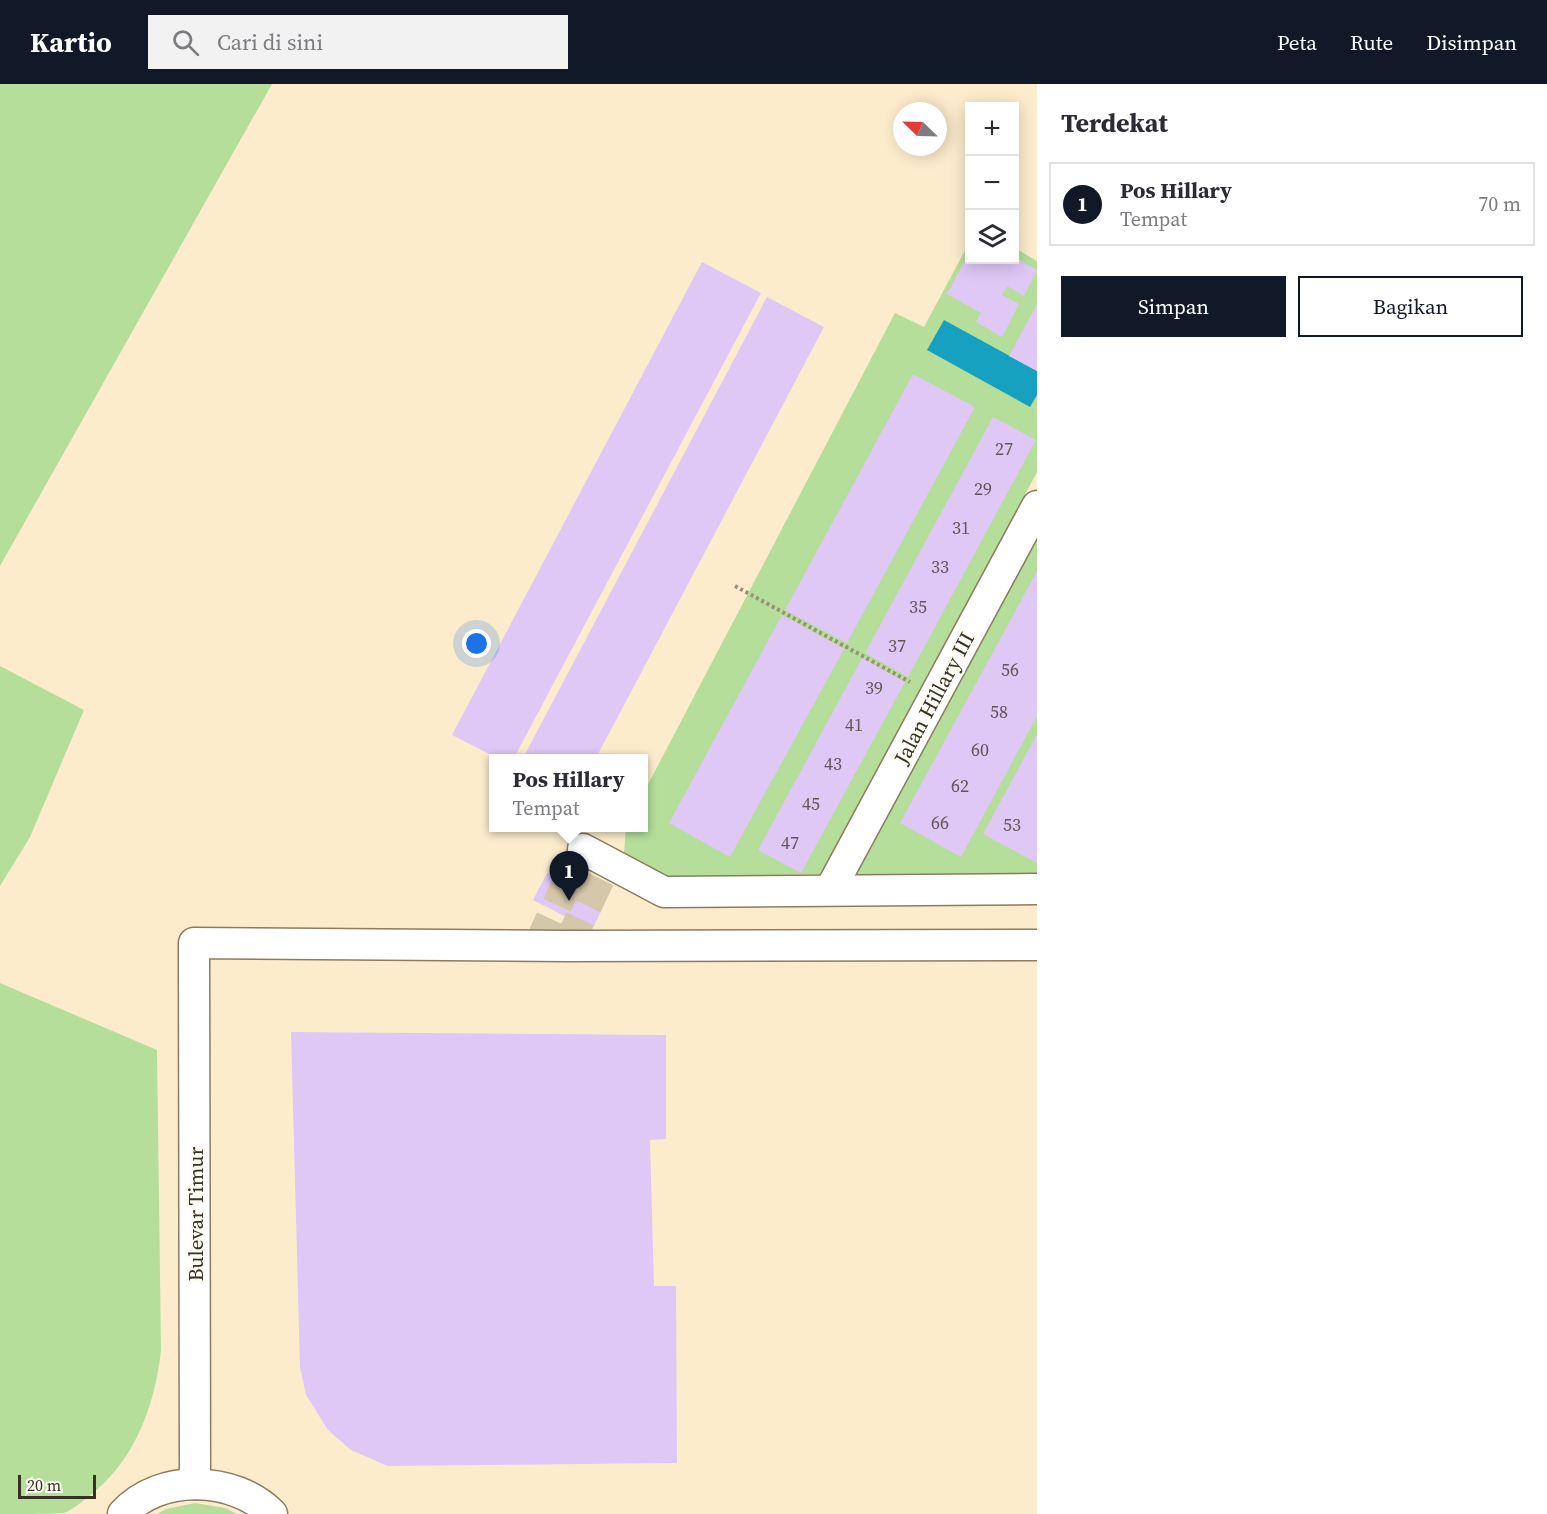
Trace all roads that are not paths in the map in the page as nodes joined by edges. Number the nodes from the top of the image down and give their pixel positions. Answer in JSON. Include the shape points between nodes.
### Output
{"nodes":[{"id":1,"x":1037,"y":506,"type":"edge"},
{"id":2,"x":584,"y":849,"type":"dead end"},
{"id":3,"x":1037,"y":889,"type":"edge"},
{"id":4,"x":830,"y":890,"type":"junction"},
{"id":5,"x":1037,"y":945,"type":"edge"},
{"id":6,"x":195,"y":1484,"type":"junction"},
{"id":7,"x":123,"y":1514,"type":"edge"},
{"id":8,"x":272,"y":1514,"type":"edge"}],
"edges":[{"from":1,"to":4,"type":"street","name":"Jalan Hillary III"},
{"from":2,"to":4,"type":"street","via":[[664,892]]},
{"from":3,"to":4,"type":"street"},
{"from":5,"to":6,"type":"street","name":"Bulevar Timur","via":[[194,944]]},
{"from":6,"to":7,"type":"street","via":[[160,1491]]},
{"from":6,"to":8,"type":"street","via":[[231,1489]]}]}
